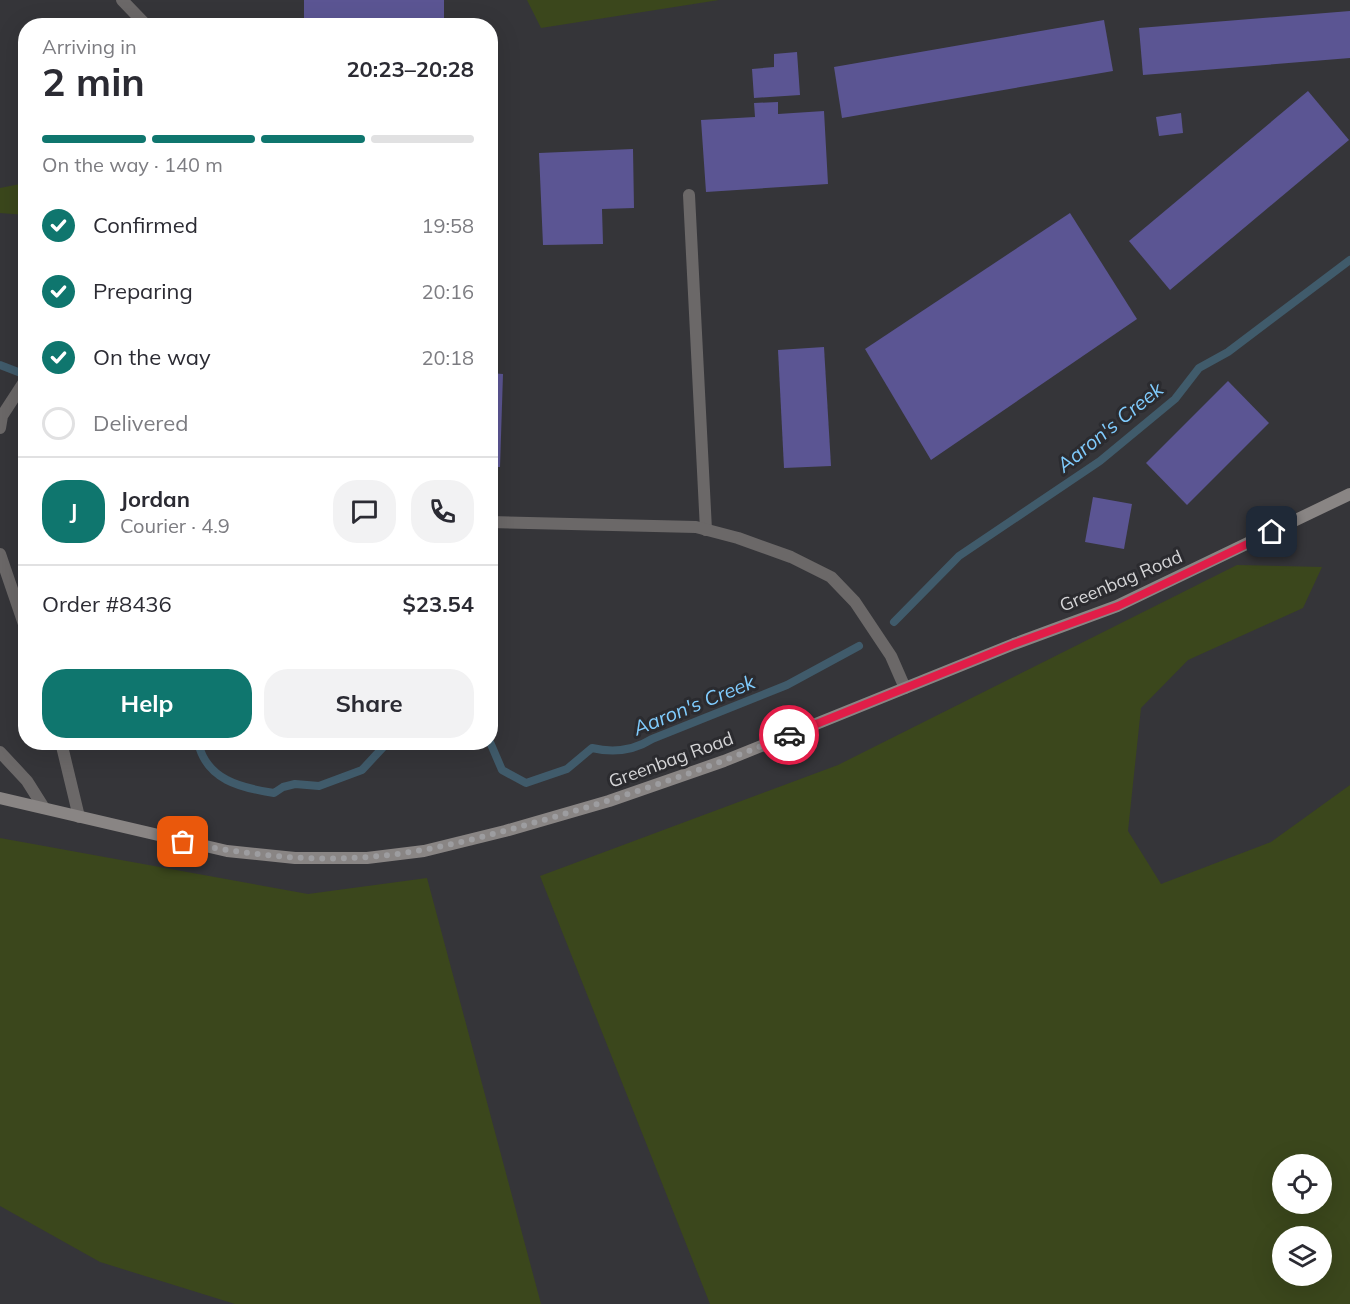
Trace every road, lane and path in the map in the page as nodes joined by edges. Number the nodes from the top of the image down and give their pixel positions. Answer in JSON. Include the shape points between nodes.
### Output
{"nodes":[{"id":1,"x":122,"y":0,"type":"edge"},
{"id":2,"x":139,"y":18,"type":"edge"},
{"id":3,"x":689,"y":195,"type":"dead end"},
{"id":4,"x":18,"y":389,"type":"edge"},
{"id":5,"x":0,"y":428,"type":"edge"},
{"id":6,"x":1350,"y":494,"type":"edge"},
{"id":7,"x":498,"y":522,"type":"edge"},
{"id":8,"x":706,"y":530,"type":"junction"},
{"id":9,"x":0,"y":554,"type":"edge"},
{"id":10,"x":18,"y":607,"type":"edge"},
{"id":11,"x":905,"y":688,"type":"junction"},
{"id":12,"x":63,"y":750,"type":"edge"},
{"id":13,"x":0,"y":752,"type":"edge"},
{"id":14,"x":0,"y":798,"type":"edge"},
{"id":15,"x":44,"y":808,"type":"junction"},
{"id":16,"x":79,"y":817,"type":"junction"}],
"edges":[{"from":1,"to":2,"type":"street"},
{"from":3,"to":8,"type":"street"},
{"from":4,"to":5,"type":"street"},
{"from":6,"to":11,"type":"main road","name":"Greenbag Road","via":[[1118,606]]},
{"from":7,"to":8,"type":"street","via":[[648,524]]},
{"from":8,"to":11,"type":"street","via":[[781,554],[831,577],[855,602],[891,656]]},
{"from":9,"to":10,"type":"street"},
{"from":11,"to":16,"type":"main road","name":"Greenbag Road","via":[[724,761],[609,801],[424,851],[367,858],[295,858],[227,851]]},
{"from":12,"to":16,"type":"street"},
{"from":13,"to":15,"type":"street","via":[[27,781]]},
{"from":14,"to":15,"type":"main road","name":"Greenbag Road"},
{"from":15,"to":16,"type":"main road","name":"Greenbag Road"}]}
